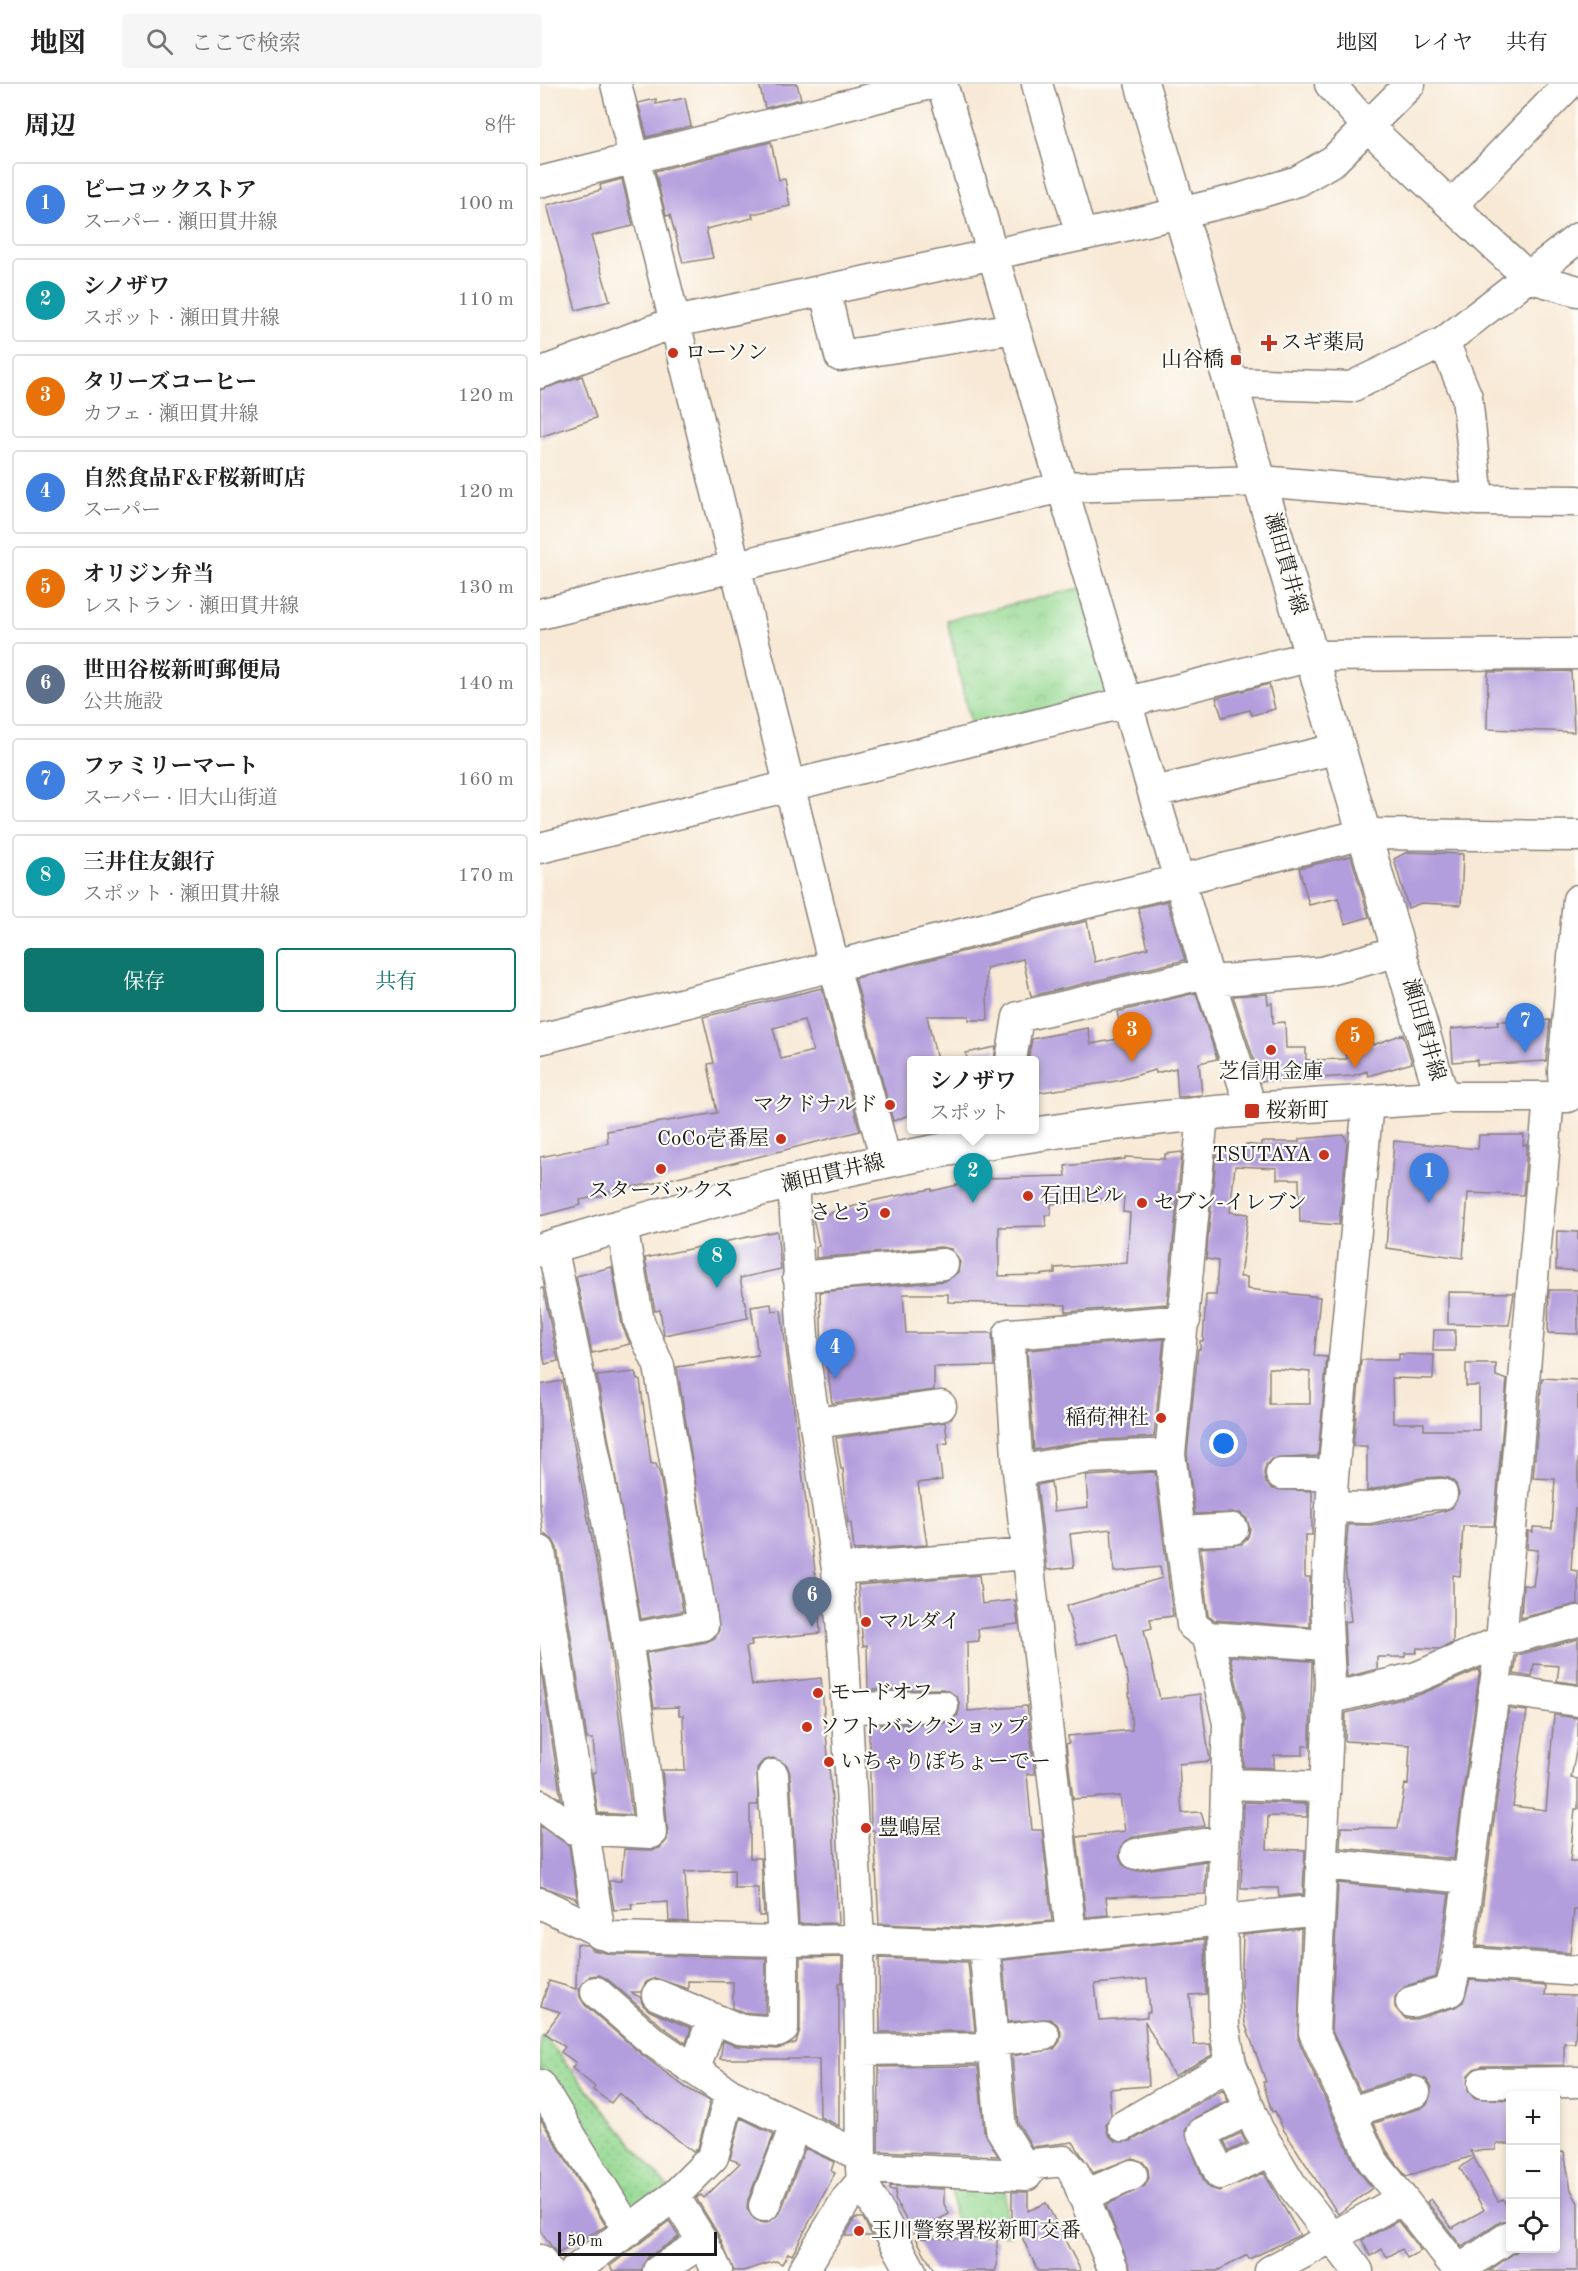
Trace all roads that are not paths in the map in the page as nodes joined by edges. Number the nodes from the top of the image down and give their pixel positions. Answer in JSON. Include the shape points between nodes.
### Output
{"nodes":[{"id":1,"x":616,"y":84,"type":"edge"},
{"id":2,"x":930,"y":84,"type":"edge"},
{"id":3,"x":942,"y":84,"type":"edge"},
{"id":4,"x":1037,"y":84,"type":"edge"},
{"id":5,"x":1142,"y":84,"type":"edge"},
{"id":6,"x":1330,"y":84,"type":"edge"},
{"id":7,"x":1410,"y":84,"type":"edge"},
{"id":8,"x":1569,"y":84,"type":"edge"},
{"id":9,"x":1369,"y":128,"type":"junction"},
{"id":10,"x":635,"y":159,"type":"junction"},
{"id":11,"x":540,"y":182,"type":"edge"},
{"id":12,"x":1453,"y":204,"type":"junction"},
{"id":13,"x":1180,"y":213,"type":"junction"},
{"id":14,"x":1081,"y":235,"type":"junction"},
{"id":15,"x":1578,"y":238,"type":"edge"},
{"id":16,"x":994,"y":255,"type":"junction"},
{"id":17,"x":1528,"y":277,"type":"junction"},
{"id":18,"x":825,"y":291,"type":"junction"},
{"id":19,"x":1578,"y":292,"type":"edge"},
{"id":20,"x":675,"y":322,"type":"junction"},
{"id":21,"x":1015,"y":328,"type":"junction"},
{"id":22,"x":1444,"y":342,"type":"junction"},
{"id":23,"x":540,"y":373,"type":"edge"},
{"id":24,"x":1232,"y":383,"type":"junction"},
{"id":25,"x":1261,"y":481,"type":"junction"},
{"id":26,"x":1062,"y":487,"type":"junction"},
{"id":27,"x":1478,"y":500,"type":"junction"},
{"id":28,"x":1578,"y":501,"type":"edge"},
{"id":29,"x":736,"y":566,"type":"junction"},
{"id":30,"x":540,"y":614,"type":"edge"},
{"id":31,"x":1578,"y":654,"type":"edge"},
{"id":32,"x":1312,"y":656,"type":"junction"},
{"id":33,"x":1127,"y":702,"type":"junction"},
{"id":34,"x":1340,"y":748,"type":"junction"},
{"id":35,"x":789,"y":787,"type":"junction"},
{"id":36,"x":1154,"y":792,"type":"junction"},
{"id":37,"x":1364,"y":834,"type":"junction"},
{"id":38,"x":1578,"y":836,"type":"edge"},
{"id":39,"x":540,"y":848,"type":"edge"},
{"id":40,"x":1180,"y":881,"type":"junction"},
{"id":41,"x":1578,"y":900,"type":"edge"},
{"id":42,"x":1399,"y":951,"type":"junction"},
{"id":43,"x":834,"y":966,"type":"junction"},
{"id":44,"x":1209,"y":977,"type":"junction"},
{"id":45,"x":540,"y":1039,"type":"edge"},
{"id":46,"x":1012,"y":1056,"type":"edge"},
{"id":47,"x":1442,"y":1097,"type":"junction"},
{"id":48,"x":1564,"y":1097,"type":"edge"},
{"id":49,"x":1368,"y":1102,"type":"junction"},
{"id":50,"x":1252,"y":1110,"type":"junction"},
{"id":51,"x":1203,"y":1115,"type":"junction"},
{"id":52,"x":1039,"y":1131,"type":"edge"},
{"id":53,"x":1016,"y":1134,"type":"edge"},
{"id":54,"x":886,"y":1161,"type":"junction"},
{"id":55,"x":793,"y":1183,"type":"junction"},
{"id":56,"x":622,"y":1226,"type":"junction"},
{"id":57,"x":546,"y":1248,"type":"edge"},
{"id":58,"x":943,"y":1264,"type":"dead end"},
{"id":59,"x":798,"y":1277,"type":"junction"},
{"id":60,"x":1185,"y":1320,"type":"junction"},
{"id":61,"x":941,"y":1406,"type":"dead end"},
{"id":62,"x":815,"y":1423,"type":"junction"},
{"id":63,"x":1170,"y":1454,"type":"junction"},
{"id":64,"x":1018,"y":1472,"type":"junction"},
{"id":65,"x":1281,"y":1474,"type":"dead end"},
{"id":66,"x":1333,"y":1474,"type":"junction"},
{"id":67,"x":1442,"y":1494,"type":"dead end"},
{"id":68,"x":1331,"y":1507,"type":"junction"},
{"id":69,"x":1233,"y":1529,"type":"dead end"},
{"id":70,"x":1181,"y":1532,"type":"junction"},
{"id":71,"x":540,"y":1551,"type":"edge"},
{"id":72,"x":1027,"y":1554,"type":"junction"},
{"id":73,"x":837,"y":1569,"type":"junction"},
{"id":74,"x":1578,"y":1621,"type":"edge"},
{"id":75,"x":1208,"y":1637,"type":"junction"},
{"id":76,"x":628,"y":1639,"type":"junction"},
{"id":77,"x":1501,"y":1641,"type":"junction"},
{"id":78,"x":1327,"y":1645,"type":"junction"},
{"id":79,"x":1494,"y":1689,"type":"junction"},
{"id":80,"x":1329,"y":1699,"type":"junction"},
{"id":81,"x":1578,"y":1701,"type":"edge"},
{"id":82,"x":943,"y":1706,"type":"dead end"},
{"id":83,"x":847,"y":1708,"type":"junction"},
{"id":84,"x":772,"y":1774,"type":"dead end"},
{"id":85,"x":1226,"y":1784,"type":"junction"},
{"id":86,"x":1325,"y":1787,"type":"junction"},
{"id":87,"x":540,"y":1805,"type":"edge"},
{"id":88,"x":584,"y":1830,"type":"junction"},
{"id":89,"x":1224,"y":1841,"type":"junction"},
{"id":90,"x":1136,"y":1854,"type":"dead end"},
{"id":91,"x":1321,"y":1864,"type":"junction"},
{"id":92,"x":1468,"y":1878,"type":"junction"},
{"id":93,"x":540,"y":1903,"type":"edge"},
{"id":94,"x":1319,"y":1910,"type":"junction"},
{"id":95,"x":1222,"y":1918,"type":"junction"},
{"id":96,"x":600,"y":1934,"type":"junction"},
{"id":97,"x":1071,"y":1935,"type":"junction"},
{"id":98,"x":859,"y":1940,"type":"junction"},
{"id":99,"x":783,"y":1941,"type":"junction"},
{"id":100,"x":984,"y":1945,"type":"junction"},
{"id":101,"x":1457,"y":1962,"type":"junction"},
{"id":102,"x":1578,"y":1971,"type":"edge"},
{"id":103,"x":596,"y":1992,"type":"dead end"},
{"id":104,"x":657,"y":1995,"type":"dead end"},
{"id":105,"x":1411,"y":2002,"type":"dead end"},
{"id":106,"x":712,"y":2020,"type":"junction"},
{"id":107,"x":1044,"y":2036,"type":"dead end"},
{"id":108,"x":993,"y":2045,"type":"junction"},
{"id":109,"x":860,"y":2050,"type":"junction"},
{"id":110,"x":1231,"y":2064,"type":"junction"},
{"id":111,"x":694,"y":2069,"type":"junction"},
{"id":112,"x":1578,"y":2082,"type":"edge"},
{"id":113,"x":1483,"y":2083,"type":"dead end"},
{"id":114,"x":540,"y":2085,"type":"edge"},
{"id":115,"x":1415,"y":2092,"type":"dead end"},
{"id":116,"x":730,"y":2094,"type":"junction"},
{"id":117,"x":1250,"y":2109,"type":"junction"},
{"id":118,"x":1351,"y":2112,"type":"junction"},
{"id":119,"x":795,"y":2126,"type":"junction"},
{"id":120,"x":1123,"y":2126,"type":"dead end"},
{"id":121,"x":1271,"y":2151,"type":"junction"},
{"id":122,"x":1034,"y":2165,"type":"junction"},
{"id":123,"x":861,"y":2168,"type":"junction"},
{"id":124,"x":1132,"y":2175,"type":"dead end"},
{"id":125,"x":674,"y":2196,"type":"junction"},
{"id":126,"x":1083,"y":2196,"type":"junction"},
{"id":127,"x":1400,"y":2200,"type":"junction"},
{"id":128,"x":764,"y":2206,"type":"dead end"},
{"id":129,"x":629,"y":2231,"type":"junction"},
{"id":130,"x":1332,"y":2237,"type":"junction"},
{"id":131,"x":1506,"y":2239,"type":"edge"},
{"id":132,"x":703,"y":2242,"type":"junction"},
{"id":133,"x":540,"y":2260,"type":"edge"},
{"id":134,"x":547,"y":2271,"type":"edge"},
{"id":135,"x":574,"y":2271,"type":"edge"},
{"id":136,"x":658,"y":2271,"type":"edge"},
{"id":137,"x":717,"y":2271,"type":"edge"},
{"id":138,"x":803,"y":2271,"type":"edge"},
{"id":139,"x":910,"y":2271,"type":"edge"},
{"id":140,"x":1114,"y":2271,"type":"edge"},
{"id":141,"x":1270,"y":2271,"type":"edge"},
{"id":142,"x":1358,"y":2271,"type":"edge"},
{"id":143,"x":1458,"y":2271,"type":"edge"}],
"edges":[{"from":1,"to":10,"type":"street"},
{"from":2,"to":10,"type":"street"},
{"from":3,"to":16,"type":"street"},
{"from":4,"to":14,"type":"street"},
{"from":5,"to":13,"type":"main road","name":"瀬田貫井線"},
{"from":6,"to":9,"type":"street"},
{"from":7,"to":9,"type":"street"},
{"from":8,"to":12,"type":"street"},
{"from":9,"to":12,"type":"street"},
{"from":9,"to":13,"type":"street","via":[[1334,160],[1298,182]]},
{"from":10,"to":11,"type":"street"},
{"from":10,"to":20,"type":"street"},
{"from":12,"to":17,"type":"street"},
{"from":13,"to":14,"type":"street"},
{"from":13,"to":24,"type":"main road","name":"瀬田貫井線"},
{"from":14,"to":16,"type":"street"},
{"from":15,"to":17,"type":"street"},
{"from":15,"to":19,"type":"street"},
{"from":16,"to":18,"type":"street"},
{"from":16,"to":21,"type":"street"},
{"from":17,"to":19,"type":"street"},
{"from":17,"to":22,"type":"street"},
{"from":18,"to":20,"type":"street"},
{"from":18,"to":21,"type":"street","via":[[840,356]]},
{"from":20,"to":23,"type":"street"},
{"from":20,"to":29,"type":"street"},
{"from":21,"to":26,"type":"street"},
{"from":22,"to":24,"type":"street","via":[[1351,387]]},
{"from":22,"to":27,"type":"street","via":[[1467,397]]},
{"from":24,"to":25,"type":"main road","name":"瀬田貫井線"},
{"from":25,"to":26,"type":"street"},
{"from":25,"to":27,"type":"street"},
{"from":25,"to":32,"type":"main road","name":"瀬田貫井線"},
{"from":26,"to":29,"type":"street"},
{"from":26,"to":33,"type":"street"},
{"from":27,"to":28,"type":"street"},
{"from":29,"to":30,"type":"street"},
{"from":29,"to":35,"type":"street"},
{"from":31,"to":32,"type":"street"},
{"from":32,"to":33,"type":"street"},
{"from":32,"to":34,"type":"main road","name":"瀬田貫井線"},
{"from":33,"to":35,"type":"street"},
{"from":33,"to":36,"type":"street"},
{"from":34,"to":36,"type":"street"},
{"from":34,"to":37,"type":"main road","name":"瀬田貫井線"},
{"from":35,"to":39,"type":"street"},
{"from":35,"to":43,"type":"street"},
{"from":36,"to":40,"type":"street"},
{"from":37,"to":38,"type":"street"},
{"from":37,"to":40,"type":"street"},
{"from":37,"to":42,"type":"main road","name":"瀬田貫井線"},
{"from":40,"to":43,"type":"street"},
{"from":40,"to":44,"type":"street"},
{"from":41,"to":48,"type":"street"},
{"from":42,"to":44,"type":"street","via":[[1322,972]]},
{"from":42,"to":47,"type":"main road","name":"瀬田貫井線"},
{"from":43,"to":45,"type":"street"},
{"from":43,"to":54,"type":"street"},
{"from":44,"to":46,"type":"street","via":[[1018,1017]]},
{"from":44,"to":50,"type":"street"},
{"from":47,"to":48,"type":"street"},
{"from":47,"to":49,"type":"main road","name":"瀬田貫井線"},
{"from":48,"to":77,"type":"street","via":[[1515,1480]]},
{"from":49,"to":50,"type":"main road","name":"瀬田貫井線"},
{"from":49,"to":66,"type":"street"},
{"from":50,"to":51,"type":"main road","name":"瀬田貫井線"},
{"from":51,"to":52,"type":"main road","name":"瀬田貫井線"},
{"from":51,"to":60,"type":"street"},
{"from":53,"to":54,"type":"main road","name":"瀬田貫井線"},
{"from":54,"to":55,"type":"main road","name":"瀬田貫井線"},
{"from":55,"to":56,"type":"main road","name":"瀬田貫井線"},
{"from":55,"to":59,"type":"street"},
{"from":56,"to":57,"type":"main road","name":"瀬田貫井線"},
{"from":56,"to":76,"type":"street","via":[[639,1322],[659,1366],[703,1625]]},
{"from":57,"to":76,"type":"street","via":[[582,1386]]},
{"from":58,"to":59,"type":"street"},
{"from":59,"to":62,"type":"street"},
{"from":60,"to":63,"type":"street"},
{"from":60,"to":64,"type":"street","via":[[1009,1334]]},
{"from":61,"to":62,"type":"street"},
{"from":62,"to":73,"type":"street"},
{"from":63,"to":64,"type":"street","via":[[1087,1458]]},
{"from":63,"to":70,"type":"street"},
{"from":64,"to":72,"type":"street"},
{"from":65,"to":66,"type":"street"},
{"from":66,"to":68,"type":"street"},
{"from":67,"to":68,"type":"street","via":[[1369,1508]]},
{"from":68,"to":78,"type":"street"},
{"from":69,"to":70,"type":"street"},
{"from":70,"to":75,"type":"street","via":[[1192,1625]]},
{"from":71,"to":88,"type":"street"},
{"from":72,"to":73,"type":"street"},
{"from":72,"to":97,"type":"street"},
{"from":73,"to":83,"type":"street"},
{"from":74,"to":77,"type":"street"},
{"from":75,"to":78,"type":"street"},
{"from":75,"to":85,"type":"street","via":[[1228,1723]]},
{"from":76,"to":88,"type":"street","via":[[651,1833]]},
{"from":77,"to":79,"type":"street"},
{"from":77,"to":80,"type":"street","via":[[1417,1677]]},
{"from":78,"to":80,"type":"street"},
{"from":79,"to":81,"type":"street"},
{"from":79,"to":92,"type":"street"},
{"from":80,"to":86,"type":"street"},
{"from":82,"to":83,"type":"street"},
{"from":83,"to":98,"type":"street"},
{"from":84,"to":99,"type":"street"},
{"from":85,"to":86,"type":"street"},
{"from":85,"to":89,"type":"street"},
{"from":86,"to":91,"type":"street"},
{"from":87,"to":88,"type":"street","via":[[574,1829]]},
{"from":88,"to":96,"type":"street"},
{"from":89,"to":90,"type":"street"},
{"from":89,"to":95,"type":"street"},
{"from":91,"to":92,"type":"street"},
{"from":91,"to":94,"type":"street"},
{"from":92,"to":101,"type":"street"},
{"from":93,"to":96,"type":"street"},
{"from":94,"to":95,"type":"street"},
{"from":94,"to":118,"type":"street","via":[[1314,2032]]},
{"from":95,"to":97,"type":"street"},
{"from":95,"to":110,"type":"street","via":[[1224,2026]]},
{"from":96,"to":99,"type":"street"},
{"from":97,"to":100,"type":"street"},
{"from":98,"to":99,"type":"street"},
{"from":98,"to":100,"type":"street"},
{"from":98,"to":109,"type":"street"},
{"from":99,"to":106,"type":"street","via":[[783,2030],[739,2029]]},
{"from":100,"to":108,"type":"street"},
{"from":101,"to":102,"type":"street"},
{"from":101,"to":105,"type":"street","via":[[1450,1990]]},
{"from":103,"to":111,"type":"street","via":[[652,2041]]},
{"from":104,"to":106,"type":"street"},
{"from":106,"to":111,"type":"street"},
{"from":107,"to":108,"type":"street"},
{"from":108,"to":109,"type":"street"},
{"from":108,"to":122,"type":"street","via":[[1001,2128],[1023,2165]]},
{"from":109,"to":123,"type":"street"},
{"from":110,"to":117,"type":"street"},
{"from":110,"to":120,"type":"street"},
{"from":111,"to":116,"type":"street"},
{"from":112,"to":113,"type":"street"},
{"from":114,"to":129,"type":"street"},
{"from":115,"to":118,"type":"street"},
{"from":116,"to":119,"type":"street"},
{"from":116,"to":125,"type":"street","via":[[713,2157]]},
{"from":117,"to":121,"type":"street"},
{"from":117,"to":121,"type":"street","via":[[1202,2133],[1220,2174]]},
{"from":118,"to":127,"type":"street","via":[[1372,2160]]},
{"from":119,"to":123,"type":"street"},
{"from":119,"to":128,"type":"street"},
{"from":121,"to":130,"type":"street"},
{"from":122,"to":123,"type":"street","via":[[1027,2175]]},
{"from":122,"to":126,"type":"street","via":[[1064,2161],[1074,2172]]},
{"from":123,"to":138,"type":"street"},
{"from":123,"to":139,"type":"street"},
{"from":124,"to":126,"type":"street"},
{"from":125,"to":129,"type":"street"},
{"from":125,"to":132,"type":"street"},
{"from":126,"to":140,"type":"street"},
{"from":127,"to":130,"type":"street"},
{"from":127,"to":143,"type":"street"},
{"from":129,"to":135,"type":"street"},
{"from":130,"to":141,"type":"street"},
{"from":130,"to":142,"type":"street"},
{"from":131,"to":143,"type":"street"},
{"from":132,"to":136,"type":"street"},
{"from":132,"to":137,"type":"street"},
{"from":133,"to":134,"type":"street"}]}
